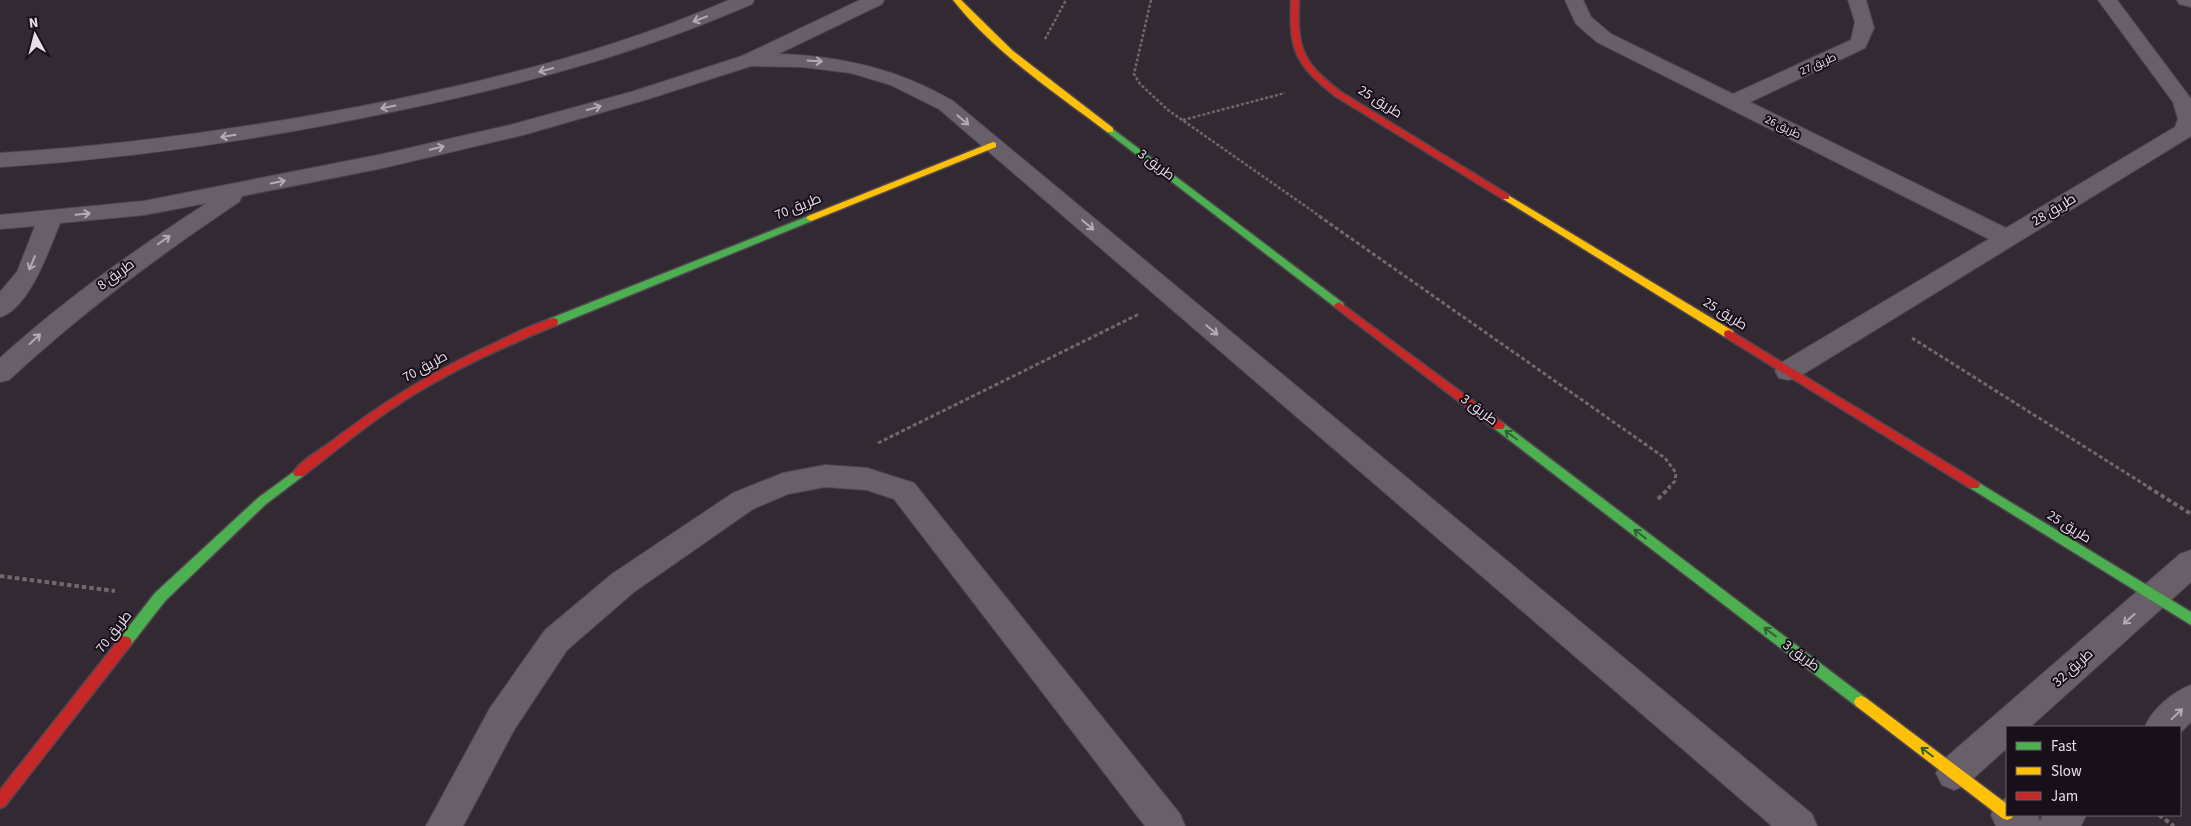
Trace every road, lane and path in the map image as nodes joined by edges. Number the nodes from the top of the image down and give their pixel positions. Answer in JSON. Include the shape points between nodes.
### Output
{"nodes":[{"id":1,"x":745,"y":0,"type":"edge"},
{"id":2,"x":875,"y":0,"type":"edge"},
{"id":3,"x":957,"y":0,"type":"edge"},
{"id":4,"x":1066,"y":0,"type":"edge"},
{"id":5,"x":1150,"y":0,"type":"edge"},
{"id":6,"x":1295,"y":0,"type":"edge"},
{"id":7,"x":1574,"y":0,"type":"edge"},
{"id":8,"x":1857,"y":0,"type":"edge"},
{"id":9,"x":2107,"y":0,"type":"edge"},
{"id":10,"x":2186,"y":0,"type":"edge"},
{"id":11,"x":2191,"y":0,"type":"edge"},
{"id":12,"x":749,"y":60,"type":"junction"},
{"id":13,"x":1030,"y":69,"type":"junction"},
{"id":14,"x":1323,"y":83,"type":"junction"},
{"id":15,"x":1733,"y":102,"type":"junction"},
{"id":16,"x":2190,"y":119,"type":"edge"},
{"id":17,"x":1182,"y":120,"type":"junction"},
{"id":18,"x":993,"y":145,"type":"junction"},
{"id":19,"x":0,"y":160,"type":"edge"},
{"id":20,"x":242,"y":190,"type":"junction"},
{"id":21,"x":50,"y":218,"type":"junction"},
{"id":22,"x":0,"y":222,"type":"edge"},
{"id":23,"x":2007,"y":238,"type":"junction"},
{"id":24,"x":1173,"y":297,"type":"junction"},
{"id":25,"x":0,"y":309,"type":"edge"},
{"id":26,"x":1878,"y":316,"type":"junction"},
{"id":27,"x":1788,"y":371,"type":"junction"},
{"id":28,"x":0,"y":373,"type":"edge"},
{"id":29,"x":825,"y":476,"type":"junction"},
{"id":30,"x":2191,"y":514,"type":"edge"},
{"id":31,"x":1629,"y":525,"type":"junction"},
{"id":32,"x":2191,"y":563,"type":"edge"},
{"id":33,"x":0,"y":576,"type":"edge"},
{"id":34,"x":2154,"y":596,"type":"junction"},
{"id":35,"x":160,"y":597,"type":"junction"},
{"id":36,"x":2191,"y":619,"type":"edge"},
{"id":37,"x":2191,"y":700,"type":"edge"},
{"id":38,"x":2007,"y":726,"type":"edge"},
{"id":39,"x":2163,"y":726,"type":"edge"},
{"id":40,"x":2006,"y":727,"type":"edge"},
{"id":41,"x":1954,"y":773,"type":"junction"},
{"id":42,"x":0,"y":801,"type":"edge"},
{"id":43,"x":2006,"y":812,"type":"edge"},
{"id":44,"x":2011,"y":816,"type":"edge"},
{"id":45,"x":2067,"y":816,"type":"edge"},
{"id":46,"x":2159,"y":816,"type":"edge"},
{"id":47,"x":444,"y":826,"type":"edge"},
{"id":48,"x":1167,"y":826,"type":"edge"},
{"id":49,"x":1799,"y":826,"type":"edge"},
{"id":50,"x":2024,"y":826,"type":"edge"},
{"id":51,"x":2056,"y":826,"type":"edge"},
{"id":52,"x":2174,"y":826,"type":"edge"}],
"edges":[{"from":1,"to":19,"type":"street","one_way":true,"via":[[642,41],[548,70],[426,99],[318,122],[186,143]]},
{"from":2,"to":12,"type":"street"},
{"from":3,"to":13,"type":"street","name":"طريق 3","via":[[980,28]]},
{"from":4,"to":13,"type":"path"},
{"from":5,"to":17,"type":"path","via":[[1134,74],[1148,93]]},
{"from":6,"to":14,"type":"street","name":"طريق 25","via":[[1294,47],[1303,63]]},
{"from":7,"to":15,"type":"street","name":"طريق 26","via":[[1583,20],[1604,38]]},
{"from":8,"to":15,"type":"street","name":"طريق 27","via":[[1866,24],[1865,34],[1858,44]]},
{"from":9,"to":16,"type":"street","name":"طريق 28","via":[[2183,102]]},
{"from":10,"to":11,"type":"street"},
{"from":12,"to":18,"type":"street","one_way":true,"via":[[824,62],[860,67],[892,77],[921,89],[946,105]]},
{"from":20,"to":12,"type":"street","one_way":true,"via":[[515,130],[638,96]]},
{"from":31,"to":13,"type":"street","name":"طريق 3","one_way":true},
{"from":14,"to":17,"type":"path"},
{"from":14,"to":27,"type":"street","name":"طريق 25"},
{"from":15,"to":23,"type":"street","name":"طريق 26"},
{"from":16,"to":23,"type":"street","name":"طريق 28","via":[[2184,131],[2177,136]]},
{"from":17,"to":31,"type":"path","via":[[1665,458],[1676,473],[1675,481]]},
{"from":18,"to":24,"type":"street","one_way":true},
{"from":18,"to":35,"type":"street","name":"طريق 70","via":[[523,334],[425,382],[345,437],[262,501]]},
{"from":21,"to":20,"type":"street","one_way":true,"via":[[144,208]]},
{"from":28,"to":20,"type":"street","name":"طريق 8","one_way":true,"via":[[40,335],[104,283]]},
{"from":21,"to":22,"type":"street"},
{"from":21,"to":25,"type":"street","one_way":true,"via":[[28,274]]},
{"from":23,"to":26,"type":"street","name":"طريق 28"},
{"from":24,"to":29,"type":"path","via":[[867,449]]},
{"from":24,"to":49,"type":"street","one_way":true},
{"from":26,"to":27,"type":"street","name":"طريق 28"},
{"from":26,"to":30,"type":"path"},
{"from":27,"to":34,"type":"street","name":"طريق 25"},
{"from":29,"to":47,"type":"street","via":[[783,484],[743,501],[622,583],[556,640],[502,719]]},
{"from":29,"to":48,"type":"street","via":[[867,479],[904,491]]},
{"from":41,"to":31,"type":"street","name":"طريق 3","one_way":true},
{"from":32,"to":34,"type":"street","name":"طريق 32"},
{"from":33,"to":35,"type":"path"},
{"from":34,"to":36,"type":"street","name":"طريق 25"},
{"from":34,"to":38,"type":"street","name":"طريق 32","one_way":true},
{"from":35,"to":42,"type":"street","name":"طريق 70"},
{"from":39,"to":37,"type":"street","one_way":true},
{"from":40,"to":41,"type":"street","name":"طريق 32","one_way":true},
{"from":41,"to":43,"type":"street","name":"طريق 3"},
{"from":44,"to":50,"type":"street","name":"طريق 3"},
{"from":45,"to":51,"type":"street"},
{"from":46,"to":52,"type":"path"}]}
